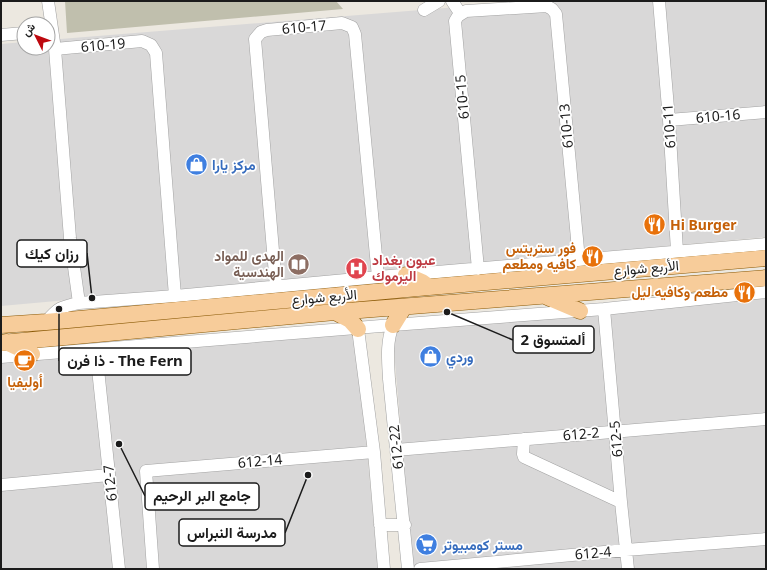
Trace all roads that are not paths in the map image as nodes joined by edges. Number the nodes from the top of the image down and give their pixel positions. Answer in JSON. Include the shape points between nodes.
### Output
{"nodes":[{"id":1,"x":48,"y":1,"type":"edge"},
{"id":2,"x":439,"y":1,"type":"edge"},
{"id":3,"x":452,"y":1,"type":"edge"},
{"id":4,"x":659,"y":1,"type":"edge"},
{"id":5,"x":543,"y":4,"type":"edge"},
{"id":6,"x":424,"y":10,"type":"dead end"},
{"id":7,"x":460,"y":14,"type":"junction"},
{"id":8,"x":49,"y":16,"type":"edge"},
{"id":9,"x":16,"y":34,"type":"edge"},
{"id":10,"x":1,"y":35,"type":"edge"},
{"id":11,"x":56,"y":49,"type":"edge"},
{"id":12,"x":56,"y":56,"type":"edge"},
{"id":13,"x":766,"y":112,"type":"edge"},
{"id":14,"x":669,"y":120,"type":"junction"},
{"id":15,"x":766,"y":244,"type":"edge"},
{"id":16,"x":677,"y":251,"type":"junction"},
{"id":17,"x":766,"y":258,"type":"edge"},
{"id":18,"x":579,"y":260,"type":"junction"},
{"id":19,"x":627,"y":263,"type":"junction"},
{"id":20,"x":406,"y":275,"type":"junction"},
{"id":21,"x":475,"y":276,"type":"junction"},
{"id":22,"x":378,"y":277,"type":"junction"},
{"id":23,"x":766,"y":278,"type":"edge"},
{"id":24,"x":496,"y":282,"type":"junction"},
{"id":25,"x":276,"y":286,"type":"junction"},
{"id":26,"x":429,"y":287,"type":"junction"},
{"id":27,"x":766,"y":292,"type":"edge"},
{"id":28,"x":175,"y":296,"type":"junction"},
{"id":29,"x":546,"y":296,"type":"junction"},
{"id":30,"x":497,"y":299,"type":"junction"},
{"id":31,"x":471,"y":301,"type":"junction"},
{"id":32,"x":79,"y":303,"type":"junction"},
{"id":33,"x":404,"y":307,"type":"junction"},
{"id":34,"x":604,"y":309,"type":"junction"},
{"id":35,"x":580,"y":311,"type":"junction"},
{"id":36,"x":335,"y":312,"type":"junction"},
{"id":37,"x":46,"y":322,"type":"junction"},
{"id":38,"x":1,"y":325,"type":"edge"},
{"id":39,"x":393,"y":325,"type":"junction"},
{"id":40,"x":358,"y":329,"type":"junction"},
{"id":41,"x":3,"y":348,"type":"edge"},
{"id":42,"x":96,"y":350,"type":"junction"},
{"id":43,"x":32,"y":354,"type":"joint"},
{"id":44,"x":766,"y":419,"type":"edge"},
{"id":45,"x":615,"y":431,"type":"junction"},
{"id":46,"x":524,"y":439,"type":"junction"},
{"id":47,"x":396,"y":450,"type":"junction"},
{"id":48,"x":374,"y":452,"type":"junction"},
{"id":49,"x":109,"y":475,"type":"junction"},
{"id":50,"x":1,"y":485,"type":"edge"},
{"id":51,"x":621,"y":502,"type":"junction"},
{"id":52,"x":380,"y":525,"type":"junction"},
{"id":53,"x":404,"y":525,"type":"junction"},
{"id":54,"x":766,"y":539,"type":"edge"},
{"id":55,"x":626,"y":550,"type":"junction"},
{"id":56,"x":119,"y":569,"type":"edge"},
{"id":57,"x":153,"y":569,"type":"edge"},
{"id":58,"x":384,"y":569,"type":"edge"},
{"id":59,"x":408,"y":569,"type":"edge"},
{"id":60,"x":420,"y":569,"type":"edge"},
{"id":61,"x":628,"y":569,"type":"edge"}],
"edges":[{"from":1,"to":8,"type":"street"},
{"from":2,"to":6,"type":"street"},
{"from":3,"to":7,"type":"street"},
{"from":4,"to":14,"type":"street","name":"610-11"},
{"from":5,"to":7,"type":"street","via":[[466,11]]},
{"from":5,"to":18,"type":"street","name":"610-13","via":[[556,14]]},
{"from":7,"to":21,"type":"street","name":"610-15","via":[[455,24]]},
{"from":9,"to":10,"type":"street"},
{"from":11,"to":28,"type":"street","name":"610-19","via":[[142,41],[155,48]]},
{"from":12,"to":32,"type":"street","via":[[70,238]]},
{"from":13,"to":14,"type":"street","name":"610-16"},
{"from":14,"to":16,"type":"street","name":"610-11"},
{"from":15,"to":16,"type":"street"},
{"from":16,"to":19,"type":"street"},
{"from":17,"to":19,"type":"main road","name":"الأربع شوارع"},
{"from":18,"to":19,"type":"street"},
{"from":18,"to":21,"type":"street"},
{"from":19,"to":24,"type":"main road","name":"الأربع شوارع"},
{"from":20,"to":21,"type":"street"},
{"from":20,"to":22,"type":"street"},
{"from":20,"to":26,"type":"main road"},
{"from":21,"to":24,"type":"main road","name":"الأربع شوارع"},
{"from":21,"to":26,"type":"main road","name":"الأربع شوارع"},
{"from":21,"to":31,"type":"main road","via":[[477,293]]},
{"from":22,"to":25,"type":"street"},
{"from":22,"to":25,"type":"street","name":"610-17","via":[[355,34],[352,27],[342,23],[264,30],[255,38]]},
{"from":23,"to":29,"type":"main road","name":"الأربع شوارع"},
{"from":24,"to":30,"type":"main road","via":[[493,291]]},
{"from":25,"to":28,"type":"street"},
{"from":26,"to":37,"type":"main road","name":"الأربع شوارع"},
{"from":27,"to":34,"type":"street"},
{"from":28,"to":32,"type":"street"},
{"from":29,"to":30,"type":"main road","name":"الأربع شوارع"},
{"from":29,"to":35,"type":"main road"},
{"from":30,"to":31,"type":"main road","name":"الأربع شوارع"},
{"from":31,"to":33,"type":"main road","name":"الأربع شوارع"},
{"from":32,"to":37,"type":"street","via":[[56,310]]},
{"from":33,"to":36,"type":"main road","name":"الأربع شوارع"},
{"from":33,"to":39,"type":"main road"},
{"from":34,"to":35,"type":"street"},
{"from":34,"to":45,"type":"street","name":"612-5"},
{"from":35,"to":39,"type":"street"},
{"from":36,"to":40,"type":"main road","via":[[350,320]]},
{"from":36,"to":41,"type":"main road","name":"الأربع شوارع"},
{"from":37,"to":38,"type":"main road","name":"الأربع شوارع"},
{"from":39,"to":40,"type":"street"},
{"from":39,"to":47,"type":"street","name":"612-22","via":[[388,350]]},
{"from":40,"to":42,"type":"street"},
{"from":40,"to":48,"type":"street","name":"612-22"},
{"from":41,"to":43,"type":"main road"},
{"from":42,"to":43,"type":"street"},
{"from":42,"to":49,"type":"street","name":"612-7"},
{"from":44,"to":45,"type":"street","name":"612-2"},
{"from":45,"to":46,"type":"street","name":"612-2"},
{"from":45,"to":51,"type":"street","name":"612-5"},
{"from":46,"to":47,"type":"street","name":"612-2"},
{"from":46,"to":51,"type":"street","via":[[524,457]]},
{"from":47,"to":53,"type":"street","name":"612-22"},
{"from":48,"to":52,"type":"street","name":"612-22"},
{"from":48,"to":57,"type":"street","name":"612-14","via":[[146,471]]},
{"from":49,"to":50,"type":"street"},
{"from":49,"to":56,"type":"street","name":"612-7"},
{"from":51,"to":55,"type":"street","name":"612-5"},
{"from":52,"to":53,"type":"street"},
{"from":52,"to":58,"type":"street","name":"612-22"},
{"from":53,"to":59,"type":"street","name":"612-22"},
{"from":54,"to":55,"type":"street","name":"612-4"},
{"from":55,"to":60,"type":"street","name":"612-4"},
{"from":55,"to":61,"type":"street","name":"612-5"}]}
